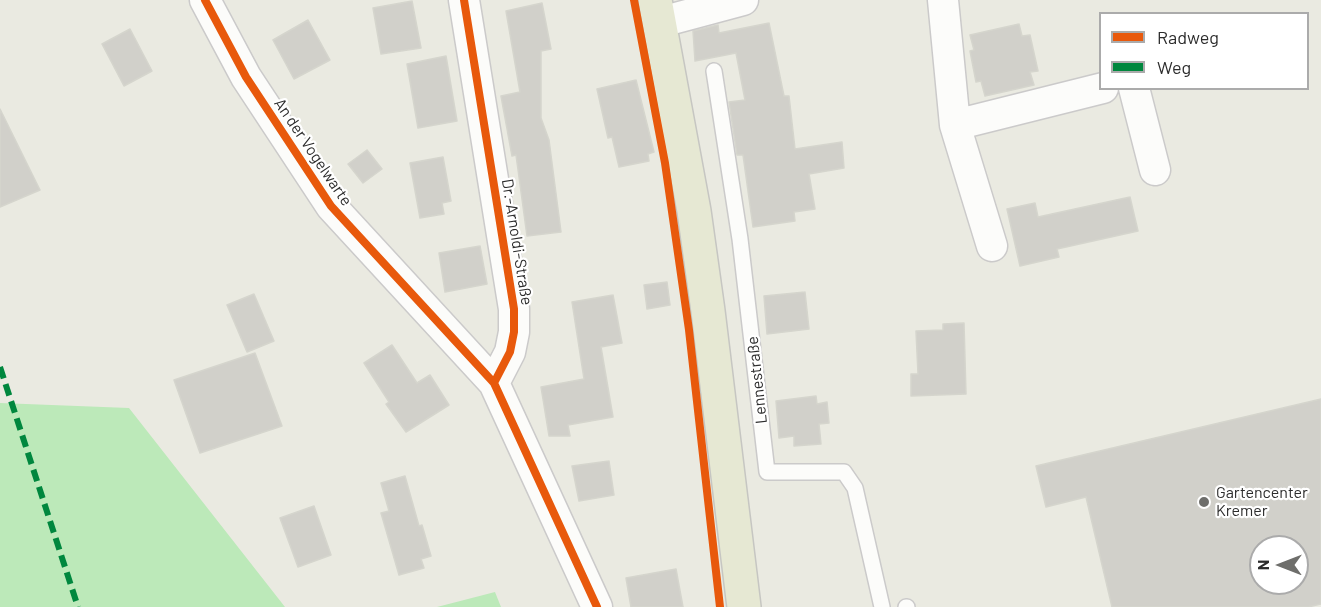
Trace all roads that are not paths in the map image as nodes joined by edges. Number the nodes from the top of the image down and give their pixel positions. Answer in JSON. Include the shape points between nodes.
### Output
{"nodes":[{"id":1,"x":204,"y":0,"type":"edge"},
{"id":2,"x":464,"y":0,"type":"edge"},
{"id":3,"x":743,"y":0,"type":"edge"},
{"id":4,"x":943,"y":0,"type":"edge"},
{"id":5,"x":658,"y":11,"type":"edge"},
{"id":6,"x":714,"y":71,"type":"dead end"},
{"id":7,"x":1099,"y":89,"type":"edge"},
{"id":8,"x":1135,"y":90,"type":"edge"},
{"id":9,"x":955,"y":125,"type":"junction"},
{"id":10,"x":1155,"y":170,"type":"dead end"},
{"id":11,"x":992,"y":246,"type":"dead end"},
{"id":12,"x":494,"y":383,"type":"junction"},
{"id":13,"x":597,"y":607,"type":"edge"},
{"id":14,"x":744,"y":607,"type":"edge"},
{"id":15,"x":882,"y":607,"type":"edge"}],
"edges":[{"from":1,"to":12,"type":"street","name":"An der Vogelwarte","via":[[246,77],[331,206]]},
{"from":2,"to":12,"type":"street","name":"Dr.-Arnoldi-Straße","via":[[514,309],[510,352]]},
{"from":3,"to":5,"type":"street"},
{"from":4,"to":9,"type":"street"},
{"from":5,"to":14,"type":"main road","via":[[708,310]]},
{"from":6,"to":15,"type":"lane","name":"Lennestraße","via":[[740,239],[767,472],[844,472],[855,488]]},
{"from":7,"to":9,"type":"street"},
{"from":8,"to":10,"type":"street"},
{"from":9,"to":11,"type":"street"},
{"from":12,"to":13,"type":"street"}]}
